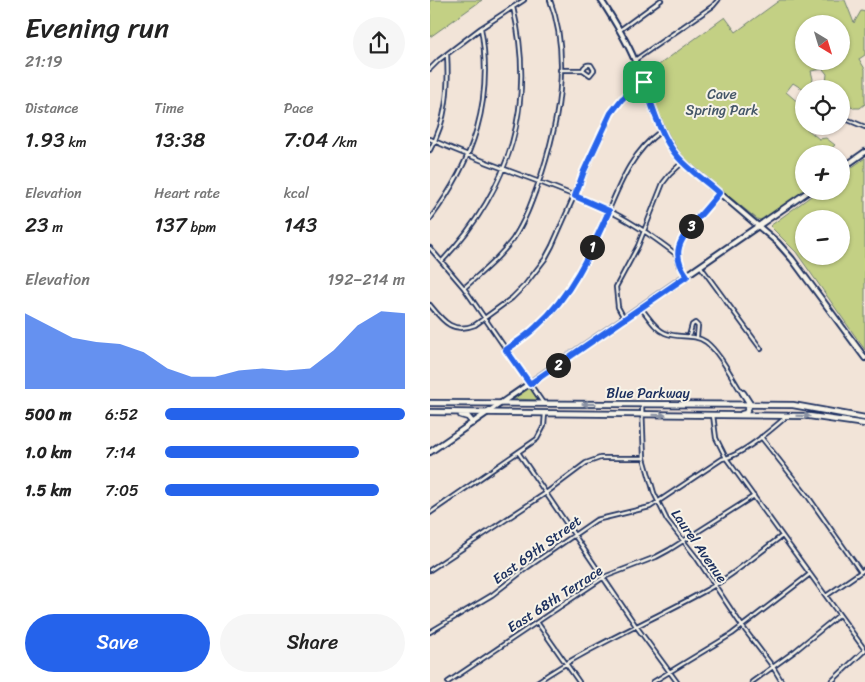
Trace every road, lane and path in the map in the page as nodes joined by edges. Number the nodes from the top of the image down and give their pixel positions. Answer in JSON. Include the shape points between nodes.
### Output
{"nodes":[{"id":1,"x":524,"y":0,"type":"edge"},
{"id":2,"x":550,"y":0,"type":"edge"},
{"id":3,"x":601,"y":0,"type":"edge"},
{"id":4,"x":661,"y":0,"type":"edge"},
{"id":5,"x":718,"y":0,"type":"edge"},
{"id":6,"x":513,"y":7,"type":"junction"},
{"id":7,"x":481,"y":28,"type":"junction"},
{"id":8,"x":620,"y":30,"type":"junction"},
{"id":9,"x":447,"y":54,"type":"junction"},
{"id":10,"x":635,"y":60,"type":"junction"},
{"id":11,"x":430,"y":69,"type":"edge"},
{"id":12,"x":560,"y":70,"type":"junction"},
{"id":13,"x":583,"y":70,"type":"junction"},
{"id":14,"x":644,"y":82,"type":"junction"},
{"id":15,"x":850,"y":121,"type":"edge"},
{"id":16,"x":865,"y":127,"type":"edge"},
{"id":17,"x":661,"y":131,"type":"junction"},
{"id":18,"x":430,"y":139,"type":"edge"},
{"id":19,"x":435,"y":141,"type":"junction"},
{"id":20,"x":430,"y":150,"type":"edge"},
{"id":21,"x":865,"y":152,"type":"edge"},
{"id":22,"x":468,"y":156,"type":"junction"},
{"id":23,"x":682,"y":162,"type":"junction"},
{"id":24,"x":850,"y":163,"type":"edge"},
{"id":25,"x":504,"y":169,"type":"junction"},
{"id":26,"x":539,"y":182,"type":"junction"},
{"id":27,"x":719,"y":193,"type":"junction"},
{"id":28,"x":575,"y":196,"type":"junction"},
{"id":29,"x":796,"y":200,"type":"edge"},
{"id":30,"x":609,"y":211,"type":"junction"},
{"id":31,"x":430,"y":219,"type":"edge"},
{"id":32,"x":759,"y":226,"type":"junction"},
{"id":33,"x":643,"y":231,"type":"junction"},
{"id":34,"x":430,"y":248,"type":"edge"},
{"id":35,"x":678,"y":255,"type":"junction"},
{"id":36,"x":442,"y":261,"type":"junction"},
{"id":37,"x":700,"y":267,"type":"junction"},
{"id":38,"x":687,"y":276,"type":"junction"},
{"id":39,"x":464,"y":288,"type":"junction"},
{"id":40,"x":430,"y":305,"type":"edge"},
{"id":41,"x":641,"y":308,"type":"junction"},
{"id":42,"x":484,"y":318,"type":"junction"},
{"id":43,"x":625,"y":319,"type":"junction"},
{"id":44,"x":689,"y":336,"type":"junction"},
{"id":45,"x":697,"y":337,"type":"junction"},
{"id":46,"x":506,"y":350,"type":"junction"},
{"id":47,"x":761,"y":350,"type":"dead end"},
{"id":48,"x":865,"y":358,"type":"edge"},
{"id":49,"x":530,"y":384,"type":"junction"},
{"id":50,"x":742,"y":393,"type":"junction"},
{"id":51,"x":430,"y":403,"type":"edge"},
{"id":52,"x":500,"y":404,"type":"junction"},
{"id":53,"x":543,"y":404,"type":"junction"},
{"id":54,"x":743,"y":404,"type":"junction"},
{"id":55,"x":750,"y":404,"type":"junction"},
{"id":56,"x":757,"y":404,"type":"junction"},
{"id":57,"x":643,"y":405,"type":"junction"},
{"id":58,"x":430,"y":412,"type":"edge"},
{"id":59,"x":440,"y":412,"type":"junction"},
{"id":60,"x":487,"y":413,"type":"junction"},
{"id":61,"x":545,"y":413,"type":"junction"},
{"id":62,"x":624,"y":414,"type":"junction"},
{"id":63,"x":643,"y":414,"type":"junction"},
{"id":64,"x":713,"y":415,"type":"junction"},
{"id":65,"x":738,"y":415,"type":"junction"},
{"id":66,"x":754,"y":415,"type":"junction"},
{"id":67,"x":787,"y":416,"type":"junction"},
{"id":68,"x":865,"y":418,"type":"edge"},
{"id":69,"x":473,"y":423,"type":"junction"},
{"id":70,"x":865,"y":424,"type":"edge"},
{"id":71,"x":761,"y":437,"type":"junction"},
{"id":72,"x":430,"y":452,"type":"edge"},
{"id":73,"x":518,"y":452,"type":"junction"},
{"id":74,"x":644,"y":458,"type":"junction"},
{"id":75,"x":726,"y":458,"type":"junction"},
{"id":76,"x":546,"y":493,"type":"junction"},
{"id":77,"x":754,"y":496,"type":"junction"},
{"id":78,"x":658,"y":502,"type":"junction"},
{"id":79,"x":430,"y":513,"type":"edge"},
{"id":80,"x":574,"y":534,"type":"junction"},
{"id":81,"x":782,"y":536,"type":"junction"},
{"id":82,"x":683,"y":541,"type":"junction"},
{"id":83,"x":865,"y":569,"type":"edge"},
{"id":84,"x":430,"y":570,"type":"edge"},
{"id":85,"x":861,"y":572,"type":"junction"},
{"id":86,"x":810,"y":574,"type":"junction"},
{"id":87,"x":604,"y":578,"type":"junction"},
{"id":88,"x":714,"y":586,"type":"junction"},
{"id":89,"x":826,"y":596,"type":"junction"},
{"id":90,"x":839,"y":615,"type":"junction"},
{"id":91,"x":537,"y":622,"type":"junction"},
{"id":92,"x":636,"y":626,"type":"junction"},
{"id":93,"x":742,"y":626,"type":"junction"},
{"id":94,"x":430,"y":632,"type":"edge"},
{"id":95,"x":865,"y":650,"type":"edge"},
{"id":96,"x":564,"y":663,"type":"junction"},
{"id":97,"x":773,"y":667,"type":"junction"},
{"id":98,"x":670,"y":672,"type":"junction"},
{"id":99,"x":448,"y":682,"type":"edge"},
{"id":100,"x":536,"y":682,"type":"edge"},
{"id":101,"x":579,"y":682,"type":"edge"},
{"id":102,"x":653,"y":682,"type":"edge"},
{"id":103,"x":677,"y":682,"type":"edge"},
{"id":104,"x":752,"y":682,"type":"edge"},
{"id":105,"x":782,"y":682,"type":"edge"},
{"id":106,"x":831,"y":682,"type":"edge"}],
"edges":[{"from":1,"to":6,"type":"street"},
{"from":2,"to":12,"type":"street","via":[[557,29]]},
{"from":3,"to":8,"type":"main road"},
{"from":4,"to":8,"type":"street"},
{"from":5,"to":10,"type":"street"},
{"from":6,"to":7,"type":"street"},
{"from":6,"to":25,"type":"street","via":[[521,50],[522,90],[516,130]]},
{"from":7,"to":9,"type":"street"},
{"from":7,"to":22,"type":"street","via":[[486,61],[485,94],[479,126]]},
{"from":8,"to":10,"type":"main road"},
{"from":9,"to":11,"type":"street"},
{"from":9,"to":19,"type":"street","via":[[447,98]]},
{"from":10,"to":14,"type":"main road"},
{"from":12,"to":13,"type":"street"},
{"from":12,"to":26,"type":"street","via":[[556,124]]},
{"from":13,"to":13,"type":"street","via":[[588,65],[594,70],[590,75]]},
{"from":14,"to":17,"type":"main road"},
{"from":14,"to":28,"type":"street","via":[[622,99],[611,113]]},
{"from":15,"to":16,"type":"street"},
{"from":17,"to":23,"type":"main road"},
{"from":17,"to":30,"type":"street","via":[[632,160]]},
{"from":18,"to":19,"type":"street"},
{"from":19,"to":20,"type":"street"},
{"from":19,"to":22,"type":"street"},
{"from":21,"to":24,"type":"main road"},
{"from":22,"to":25,"type":"street"},
{"from":22,"to":31,"type":"street"},
{"from":23,"to":27,"type":"main road"},
{"from":23,"to":33,"type":"street","via":[[663,183]]},
{"from":25,"to":26,"type":"street"},
{"from":25,"to":36,"type":"street","via":[[479,218]]},
{"from":26,"to":28,"type":"street"},
{"from":26,"to":39,"type":"street","via":[[527,214],[512,240],[493,263]]},
{"from":27,"to":32,"type":"main road"},
{"from":27,"to":35,"type":"street","via":[[683,236]]},
{"from":28,"to":30,"type":"street"},
{"from":28,"to":42,"type":"street","via":[[536,272],[512,298]]},
{"from":29,"to":32,"type":"main road"},
{"from":30,"to":33,"type":"street"},
{"from":30,"to":46,"type":"street","via":[[589,253],[561,299],[538,326]]},
{"from":32,"to":37,"type":"main road"},
{"from":32,"to":48,"type":"main road","via":[[792,259]]},
{"from":33,"to":35,"type":"street"},
{"from":33,"to":43,"type":"street","via":[[616,287],[618,307]]},
{"from":34,"to":36,"type":"street"},
{"from":35,"to":38,"type":"street"},
{"from":36,"to":39,"type":"street"},
{"from":37,"to":38,"type":"main road"},
{"from":37,"to":47,"type":"street"},
{"from":38,"to":41,"type":"main road"},
{"from":39,"to":42,"type":"street"},
{"from":40,"to":42,"type":"street","via":[[442,320],[458,328],[470,327]]},
{"from":41,"to":43,"type":"main road"},
{"from":41,"to":44,"type":"street","via":[[665,333]]},
{"from":42,"to":46,"type":"street"},
{"from":43,"to":49,"type":"main road"},
{"from":44,"to":45,"type":"street"},
{"from":44,"to":45,"type":"street","via":[[695,323],[698,326]]},
{"from":45,"to":50,"type":"street","via":[[713,349]]},
{"from":46,"to":49,"type":"street"},
{"from":49,"to":52,"type":"main road"},
{"from":49,"to":53,"type":"street"},
{"from":50,"to":54,"type":"highway"},
{"from":50,"to":55,"type":"highway"},
{"from":51,"to":52,"type":"highway","name":"Blue Parkway"},
{"from":52,"to":53,"type":"highway","name":"Blue Parkway"},
{"from":52,"to":60,"type":"main road"},
{"from":57,"to":53,"type":"highway","name":"Blue Parkway","one_way":true},
{"from":54,"to":55,"type":"highway","name":"Blue Parkway"},
{"from":54,"to":57,"type":"highway","name":"Blue Parkway"},
{"from":55,"to":56,"type":"highway","name":"Blue Parkway"},
{"from":55,"to":65,"type":"highway","via":[[746,413]]},
{"from":56,"to":66,"type":"highway"},
{"from":56,"to":68,"type":"highway","name":"Blue Parkway","via":[[794,405]]},
{"from":57,"to":62,"type":"highway"},
{"from":57,"to":63,"type":"street","name":"Laurel Avenue"},
{"from":58,"to":59,"type":"highway","name":"Blue Parkway"},
{"from":59,"to":60,"type":"highway","name":"Blue Parkway"},
{"from":59,"to":69,"type":"highway","via":[[466,416]]},
{"from":60,"to":61,"type":"highway","name":"Blue Parkway"},
{"from":60,"to":69,"type":"main road"},
{"from":61,"to":62,"type":"highway","name":"Blue Parkway"},
{"from":61,"to":73,"type":"street","via":[[542,432]]},
{"from":62,"to":63,"type":"highway","name":"Blue Parkway"},
{"from":63,"to":64,"type":"highway","name":"Blue Parkway","one_way":true},
{"from":63,"to":74,"type":"street","name":"Laurel Avenue"},
{"from":64,"to":65,"type":"highway","name":"Blue Parkway"},
{"from":64,"to":75,"type":"street","via":[[716,438]]},
{"from":65,"to":66,"type":"highway","name":"Blue Parkway"},
{"from":66,"to":67,"type":"highway","name":"Blue Parkway"},
{"from":67,"to":70,"type":"highway","name":"Blue Parkway","one_way":true},
{"from":67,"to":71,"type":"street","name":"East 69th Street"},
{"from":69,"to":72,"type":"main road"},
{"from":71,"to":75,"type":"street","name":"East 69th Street"},
{"from":71,"to":85,"type":"street"},
{"from":73,"to":76,"type":"street"},
{"from":73,"to":79,"type":"street"},
{"from":74,"to":76,"type":"street","via":[[594,459]]},
{"from":74,"to":78,"type":"street","name":"Laurel Avenue"},
{"from":75,"to":77,"type":"street"},
{"from":75,"to":78,"type":"street","name":"East 69th Street"},
{"from":76,"to":80,"type":"street"},
{"from":76,"to":84,"type":"street"},
{"from":77,"to":81,"type":"street"},
{"from":77,"to":82,"type":"street","name":"East 68th Terrace"},
{"from":78,"to":80,"type":"street","name":"East 69th Street","via":[[644,509],[600,518]]},
{"from":78,"to":82,"type":"street","name":"Laurel Avenue"},
{"from":80,"to":87,"type":"street"},
{"from":80,"to":94,"type":"street","name":"East 69th Street","via":[[492,595]]},
{"from":81,"to":86,"type":"street"},
{"from":81,"to":88,"type":"street"},
{"from":82,"to":87,"type":"street","name":"East 68th Terrace","via":[[656,557]]},
{"from":82,"to":88,"type":"street","name":"Laurel Avenue"},
{"from":83,"to":85,"type":"street"},
{"from":85,"to":89,"type":"street"},
{"from":86,"to":89,"type":"street"},
{"from":86,"to":93,"type":"street"},
{"from":87,"to":91,"type":"street","name":"East 68th Terrace"},
{"from":87,"to":92,"type":"street"},
{"from":88,"to":92,"type":"street"},
{"from":88,"to":93,"type":"street","name":"Laurel Avenue"},
{"from":89,"to":90,"type":"street"},
{"from":90,"to":95,"type":"street"},
{"from":90,"to":97,"type":"street"},
{"from":91,"to":96,"type":"street"},
{"from":91,"to":99,"type":"street","name":"East 68th Terrace"},
{"from":92,"to":96,"type":"street"},
{"from":92,"to":98,"type":"street"},
{"from":93,"to":97,"type":"street","name":"Laurel Avenue"},
{"from":93,"to":98,"type":"street"},
{"from":95,"to":106,"type":"street"},
{"from":96,"to":100,"type":"street"},
{"from":96,"to":101,"type":"street"},
{"from":97,"to":104,"type":"street"},
{"from":97,"to":105,"type":"street","name":"Laurel Avenue"},
{"from":98,"to":102,"type":"street"},
{"from":98,"to":103,"type":"street"}]}
